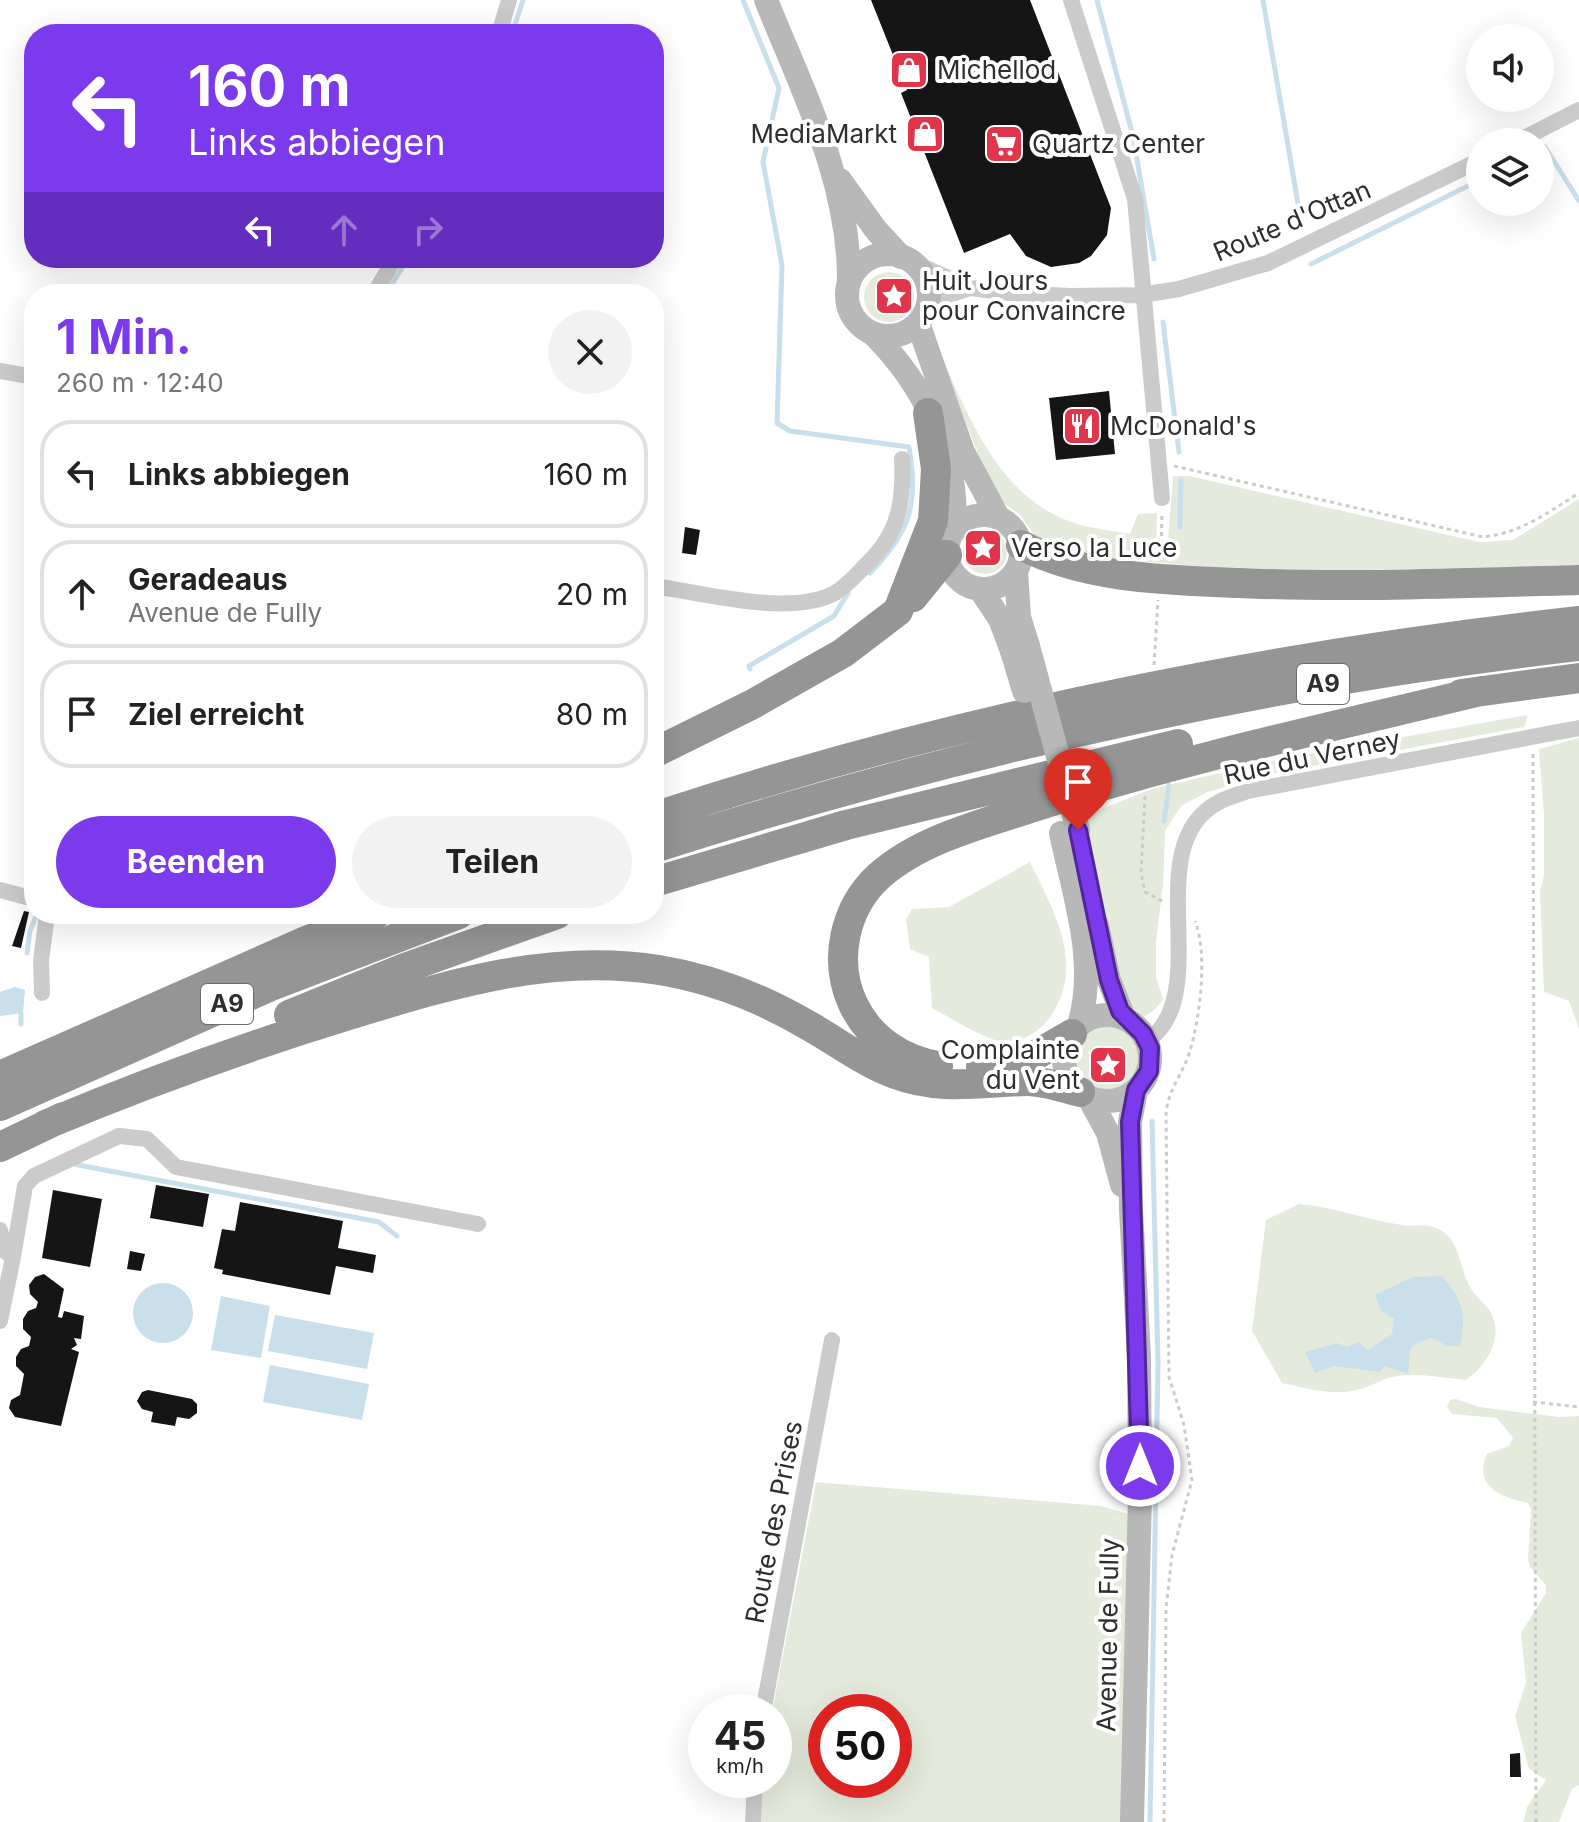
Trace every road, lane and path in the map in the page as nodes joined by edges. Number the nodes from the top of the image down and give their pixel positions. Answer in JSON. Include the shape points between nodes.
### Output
{"nodes":[{"id":1,"x":509,"y":0,"type":"edge"},
{"id":2,"x":766,"y":0,"type":"edge"},
{"id":3,"x":1071,"y":0,"type":"edge"},
{"id":4,"x":502,"y":24,"type":"edge"},
{"id":5,"x":1579,"y":110,"type":"edge"},
{"id":6,"x":1544,"y":128,"type":"edge"},
{"id":7,"x":1466,"y":167,"type":"edge"},
{"id":8,"x":836,"y":174,"type":"junction"},
{"id":9,"x":906,"y":259,"type":"junction"},
{"id":10,"x":849,"y":283,"type":"junction"},
{"id":11,"x":971,"y":288,"type":"junction"},
{"id":12,"x":1141,"y":295,"type":"junction"},
{"id":13,"x":922,"y":318,"type":"junction"},
{"id":14,"x":872,"y":333,"type":"junction"},
{"id":15,"x":0,"y":371,"type":"edge"},
{"id":16,"x":24,"y":375,"type":"edge"},
{"id":17,"x":928,"y":413,"type":"junction"},
{"id":18,"x":902,"y":459,"type":"dead end"},
{"id":19,"x":1159,"y":461,"type":"junction"},
{"id":20,"x":1579,"y":493,"type":"edge"},
{"id":21,"x":1162,"y":498,"type":"joint"},
{"id":22,"x":998,"y":517,"type":"junction"},
{"id":23,"x":951,"y":542,"type":"junction"},
{"id":24,"x":1161,"y":552,"type":"dead end"},
{"id":25,"x":1018,"y":558,"type":"junction"},
{"id":26,"x":1579,"y":580,"type":"edge"},
{"id":27,"x":664,"y":587,"type":"edge"},
{"id":28,"x":980,"y":589,"type":"junction"},
{"id":29,"x":1158,"y":600,"type":"dead end"},
{"id":30,"x":898,"y":611,"type":"junction"},
{"id":31,"x":1579,"y":621,"type":"edge"},
{"id":32,"x":1579,"y":646,"type":"edge"},
{"id":33,"x":1020,"y":649,"type":"junction"},
{"id":34,"x":1153,"y":668,"type":"dead end"},
{"id":35,"x":1579,"y":678,"type":"edge"},
{"id":36,"x":1481,"y":691,"type":"junction"},
{"id":37,"x":1579,"y":728,"type":"edge"},
{"id":38,"x":1531,"y":736,"type":"junction"},
{"id":39,"x":664,"y":748,"type":"edge"},
{"id":40,"x":1145,"y":788,"type":"dead end"},
{"id":41,"x":664,"y":814,"type":"edge"},
{"id":42,"x":1070,"y":832,"type":"junction"},
{"id":43,"x":664,"y":845,"type":"edge"},
{"id":44,"x":664,"y":879,"type":"edge"},
{"id":45,"x":0,"y":890,"type":"edge"},
{"id":46,"x":24,"y":896,"type":"edge"},
{"id":47,"x":1178,"y":908,"type":"junction"},
{"id":48,"x":46,"y":924,"type":"edge"},
{"id":49,"x":295,"y":924,"type":"edge"},
{"id":50,"x":350,"y":924,"type":"edge"},
{"id":51,"x":433,"y":924,"type":"edge"},
{"id":52,"x":530,"y":924,"type":"edge"},
{"id":53,"x":42,"y":993,"type":"dead end"},
{"id":54,"x":1124,"y":1018,"type":"junction"},
{"id":55,"x":1076,"y":1029,"type":"junction"},
{"id":56,"x":1147,"y":1041,"type":"junction"},
{"id":57,"x":0,"y":1074,"type":"edge"},
{"id":58,"x":1136,"y":1090,"type":"junction"},
{"id":59,"x":1084,"y":1094,"type":"junction"},
{"id":60,"x":0,"y":1106,"type":"edge"},
{"id":61,"x":45,"y":1125,"type":"junction"},
{"id":62,"x":0,"y":1147,"type":"edge"},
{"id":63,"x":1131,"y":1210,"type":"junction"},
{"id":64,"x":478,"y":1224,"type":"dead end"},
{"id":65,"x":0,"y":1230,"type":"edge"},
{"id":66,"x":13,"y":1257,"type":"junction"},
{"id":67,"x":0,"y":1321,"type":"edge"},
{"id":68,"x":832,"y":1340,"type":"dead end"},
{"id":69,"x":1533,"y":1402,"type":"junction"},
{"id":70,"x":1579,"y":1407,"type":"edge"},
{"id":71,"x":766,"y":1694,"type":"edge"},
{"id":72,"x":754,"y":1798,"type":"edge"},
{"id":73,"x":753,"y":1822,"type":"edge"},
{"id":74,"x":1132,"y":1822,"type":"edge"},
{"id":75,"x":1164,"y":1822,"type":"edge"},
{"id":76,"x":1536,"y":1822,"type":"edge"}],
"edges":[{"from":1,"to":4,"type":"street"},
{"from":2,"to":8,"type":"main road"},
{"from":3,"to":12,"type":"street","via":[[1135,199]]},
{"from":5,"to":6,"type":"street"},
{"from":7,"to":12,"type":"street","name":"Route d'Ottan","via":[[1268,263],[1197,286]]},
{"from":8,"to":9,"type":"main road","via":[[876,230]]},
{"from":8,"to":10,"type":"main road"},
{"from":9,"to":10,"type":"main road","via":[[870,259]]},
{"from":9,"to":11,"type":"street","name":"Route d'Ottan"},
{"from":9,"to":13,"type":"main road","via":[[927,283]]},
{"from":10,"to":14,"type":"main road","via":[[850,310]]},
{"from":11,"to":12,"type":"street","name":"Route d'Ottan"},
{"from":11,"to":13,"type":"street","via":[[949,295]]},
{"from":12,"to":19,"type":"street"},
{"from":13,"to":14,"type":"main road","via":[[897,335]]},
{"from":13,"to":22,"type":"main road","via":[[963,452]]},
{"from":14,"to":17,"type":"main road","via":[[902,365]]},
{"from":15,"to":16,"type":"street"},
{"from":17,"to":23,"type":"main road","via":[[954,477]]},
{"from":17,"to":30,"type":"highway","via":[[936,469],[933,521]]},
{"from":18,"to":27,"type":"street","via":[[903,501],[896,525],[872,560],[834,593],[788,602]]},
{"from":19,"to":20,"type":"path","via":[[1483,537],[1507,535],[1529,525]]},
{"from":19,"to":21,"type":"street"},
{"from":21,"to":24,"type":"path"},
{"from":22,"to":23,"type":"main road","via":[[974,516]]},
{"from":22,"to":25,"type":"main road","via":[[1011,526]]},
{"from":23,"to":28,"type":"main road","via":[[960,580]]},
{"from":23,"to":30,"type":"highway","via":[[921,590]]},
{"from":25,"to":26,"type":"highway","via":[[1185,581],[1389,585]]},
{"from":25,"to":28,"type":"main road","via":[[1003,584]]},
{"from":25,"to":33,"type":"main road"},
{"from":28,"to":33,"type":"main road"},
{"from":29,"to":34,"type":"path"},
{"from":30,"to":39,"type":"highway","via":[[843,653]]},
{"from":31,"to":41,"type":"highway","number":"A9","via":[[1390,643],[1210,675],[925,740]]},
{"from":32,"to":43,"type":"highway","number":"A9","via":[[1307,687],[1099,728],[815,799]]},
{"from":33,"to":42,"type":"main road","bridge":true},
{"from":35,"to":36,"type":"highway"},
{"from":36,"to":44,"type":"highway","via":[[1091,763],[846,825]]},
{"from":36,"to":55,"type":"highway","via":[[1196,758],[1020,812],[913,853],[879,876],[859,900],[843,946],[846,985],[862,1020],[897,1052],[928,1064],[982,1067],[1034,1056]]},
{"from":37,"to":38,"type":"street","name":"Rue du Verney"},
{"from":38,"to":47,"type":"street","name":"Rue du Verney","via":[[1248,791],[1217,802],[1198,819],[1187,840]]},
{"from":38,"to":69,"type":"path"},
{"from":40,"to":47,"type":"path","via":[[1145,892]]},
{"from":42,"to":54,"type":"main road"},
{"from":42,"to":55,"type":"main road","via":[[1087,964],[1087,996]]},
{"from":45,"to":46,"type":"street"},
{"from":47,"to":56,"type":"street","name":"Rue du Verney","via":[[1172,1004],[1162,1028]]},
{"from":47,"to":75,"type":"path","via":[[1197,924],[1201,955],[1199,1011],[1166,1115],[1169,1377],[1184,1425],[1192,1480],[1172,1555],[1166,1609]]},
{"from":48,"to":53,"type":"street"},
{"from":49,"to":57,"type":"highway"},
{"from":50,"to":57,"type":"highway","number":"A9"},
{"from":51,"to":60,"type":"highway","number":"A9","via":[[227,1004]]},
{"from":52,"to":61,"type":"highway","via":[[345,992]]},
{"from":54,"to":55,"type":"main road","via":[[1101,1015]]},
{"from":54,"to":56,"type":"main road"},
{"from":55,"to":59,"type":"main road","via":[[1065,1064]]},
{"from":56,"to":58,"type":"main road","via":[[1149,1071]]},
{"from":58,"to":59,"type":"main road","via":[[1113,1101]]},
{"from":58,"to":63,"type":"main road","name":"Avenue de Fully","via":[[1130,1122]]},
{"from":59,"to":61,"type":"highway","via":[[1036,1082],[944,1085],[911,1079],[874,1065],[791,1016],[729,988],[661,971],[585,964],[503,972],[403,998],[223,1056]]},
{"from":59,"to":63,"type":"main road","name":"Avenue de Fully","via":[[1108,1133]]},
{"from":61,"to":62,"type":"highway"},
{"from":63,"to":74,"type":"main road","name":"Avenue de Fully","via":[[1140,1407]]},
{"from":64,"to":66,"type":"street","via":[[176,1167],[147,1139],[119,1136],[34,1176],[25,1186]]},
{"from":65,"to":66,"type":"street","via":[[5,1251]]},
{"from":66,"to":67,"type":"street"},
{"from":68,"to":71,"type":"street","name":"Route des Prises"},
{"from":69,"to":70,"type":"path"},
{"from":69,"to":76,"type":"path"},
{"from":72,"to":73,"type":"street"}]}
